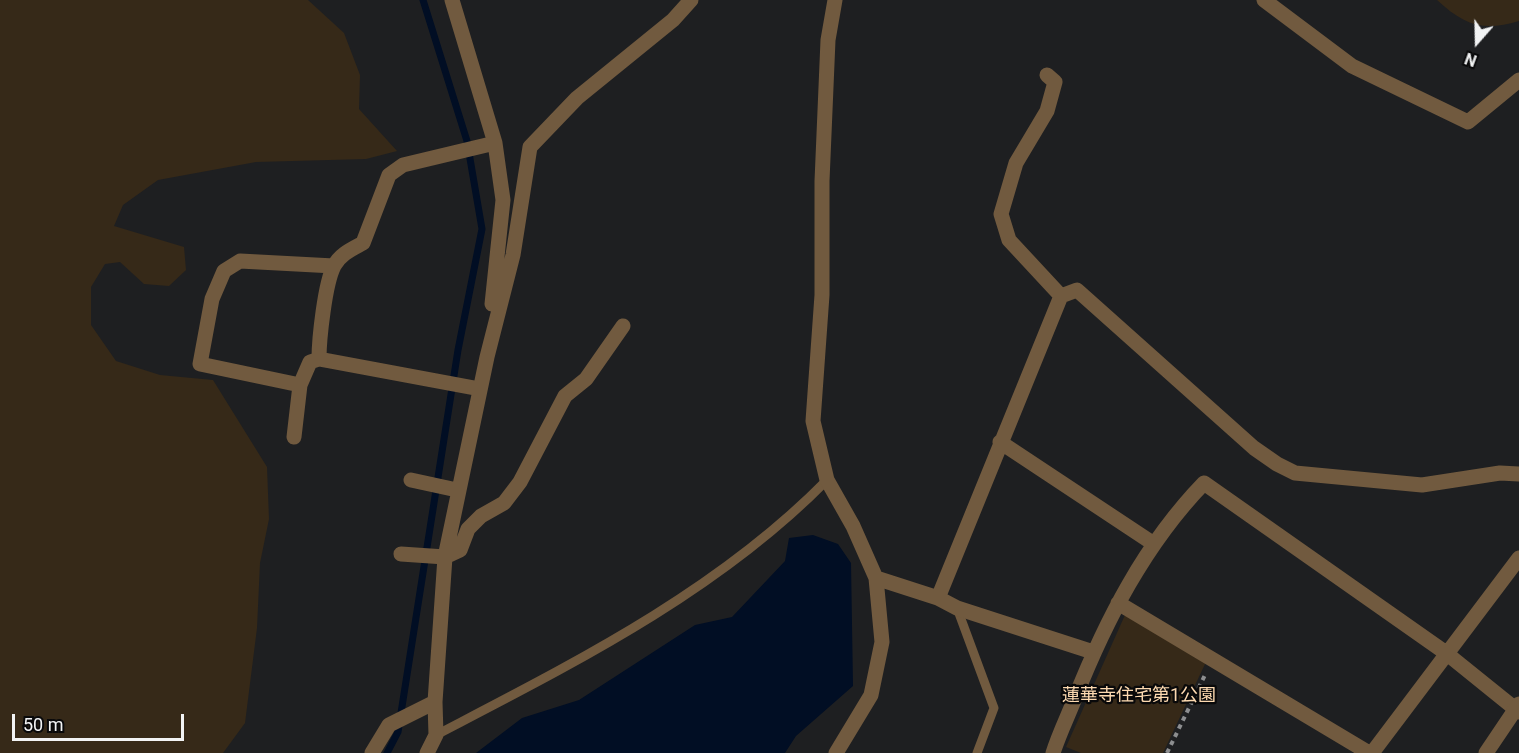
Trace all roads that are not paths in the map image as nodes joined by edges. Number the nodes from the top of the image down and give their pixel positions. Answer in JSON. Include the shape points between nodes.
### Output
{"nodes":[{"id":1,"x":452,"y":0,"type":"edge"},
{"id":2,"x":691,"y":0,"type":"edge"},
{"id":3,"x":835,"y":0,"type":"edge"},
{"id":4,"x":1264,"y":0,"type":"edge"},
{"id":5,"x":1047,"y":75,"type":"dead end"},
{"id":6,"x":1519,"y":80,"type":"edge"},
{"id":7,"x":495,"y":143,"type":"junction"},
{"id":8,"x":334,"y":266,"type":"junction"},
{"id":9,"x":1061,"y":296,"type":"junction"},
{"id":10,"x":623,"y":326,"type":"dead end"},
{"id":11,"x":487,"y":357,"type":"junction"},
{"id":12,"x":319,"y":359,"type":"junction"},
{"id":13,"x":300,"y":385,"type":"junction"},
{"id":14,"x":480,"y":389,"type":"junction"},
{"id":15,"x":294,"y":437,"type":"dead end"},
{"id":16,"x":1000,"y":442,"type":"junction"},
{"id":17,"x":1519,"y":474,"type":"edge"},
{"id":18,"x":411,"y":480,"type":"dead end"},
{"id":19,"x":827,"y":480,"type":"junction"},
{"id":20,"x":457,"y":490,"type":"junction"},
{"id":21,"x":1154,"y":544,"type":"junction"},
{"id":22,"x":400,"y":554,"type":"dead end"},
{"id":23,"x":445,"y":557,"type":"junction"},
{"id":24,"x":1519,"y":558,"type":"edge"},
{"id":25,"x":876,"y":578,"type":"junction"},
{"id":26,"x":938,"y":598,"type":"junction"},
{"id":27,"x":1118,"y":603,"type":"junction"},
{"id":28,"x":957,"y":608,"type":"junction"},
{"id":29,"x":1093,"y":652,"type":"junction"},
{"id":30,"x":1446,"y":653,"type":"junction"},
{"id":31,"x":435,"y":702,"type":"junction"},
{"id":32,"x":1518,"y":709,"type":"edge"},
{"id":33,"x":436,"y":735,"type":"junction"},
{"id":34,"x":1057,"y":752,"type":"edge"},
{"id":35,"x":372,"y":753,"type":"edge"},
{"id":36,"x":427,"y":753,"type":"edge"},
{"id":37,"x":836,"y":753,"type":"edge"},
{"id":38,"x":977,"y":753,"type":"edge"},
{"id":39,"x":1371,"y":753,"type":"edge"},
{"id":40,"x":1486,"y":753,"type":"edge"}],
"edges":[{"from":1,"to":7,"type":"street"},
{"from":2,"to":11,"type":"street","via":[[673,20],[577,98],[530,147],[513,255]]},
{"from":3,"to":19,"type":"street","via":[[828,40],[822,295],[813,420]]},
{"from":4,"to":6,"type":"street","via":[[1352,66],[1468,122]]},
{"from":5,"to":9,"type":"street","via":[[1055,82],[1047,111],[1016,163],[1001,214],[1009,240]]},
{"from":7,"to":8,"type":"street","via":[[403,165],[389,175],[363,243],[347,251]]},
{"from":7,"to":11,"type":"street","via":[[503,200]]},
{"from":8,"to":12,"type":"street","via":[[319,334]]},
{"from":8,"to":13,"type":"street","via":[[240,261],[224,271],[212,298],[200,364]]},
{"from":9,"to":16,"type":"street"},
{"from":9,"to":17,"type":"street","via":[[1077,290],[1254,448],[1295,473],[1422,485],[1500,473]]},
{"from":10,"to":23,"type":"street","via":[[586,379],[565,396],[520,482],[509,496],[468,529],[460,550]]},
{"from":11,"to":14,"type":"street"},
{"from":12,"to":13,"type":"street","via":[[310,362]]},
{"from":12,"to":14,"type":"street"},
{"from":13,"to":15,"type":"street"},
{"from":14,"to":20,"type":"street"},
{"from":16,"to":21,"type":"street"},
{"from":16,"to":26,"type":"street"},
{"from":18,"to":20,"type":"street"},
{"from":19,"to":25,"type":"street"},
{"from":19,"to":33,"type":"lane","via":[[788,520],[713,577],[623,635]]},
{"from":20,"to":23,"type":"street"},
{"from":21,"to":27,"type":"street"},
{"from":21,"to":30,"type":"street","via":[[1204,483]]},
{"from":22,"to":23,"type":"street"},
{"from":23,"to":31,"type":"street"},
{"from":24,"to":30,"type":"street"},
{"from":25,"to":26,"type":"street"},
{"from":25,"to":37,"type":"street","via":[[882,642],[871,694]]},
{"from":26,"to":28,"type":"street"},
{"from":27,"to":29,"type":"street"},
{"from":27,"to":39,"type":"street"},
{"from":28,"to":29,"type":"street"},
{"from":28,"to":38,"type":"lane","via":[[994,708]]},
{"from":29,"to":34,"type":"street"},
{"from":30,"to":32,"type":"street"},
{"from":30,"to":39,"type":"street"},
{"from":31,"to":33,"type":"street"},
{"from":31,"to":35,"type":"street","via":[[389,725]]},
{"from":32,"to":40,"type":"street"},
{"from":33,"to":36,"type":"street"}]}
